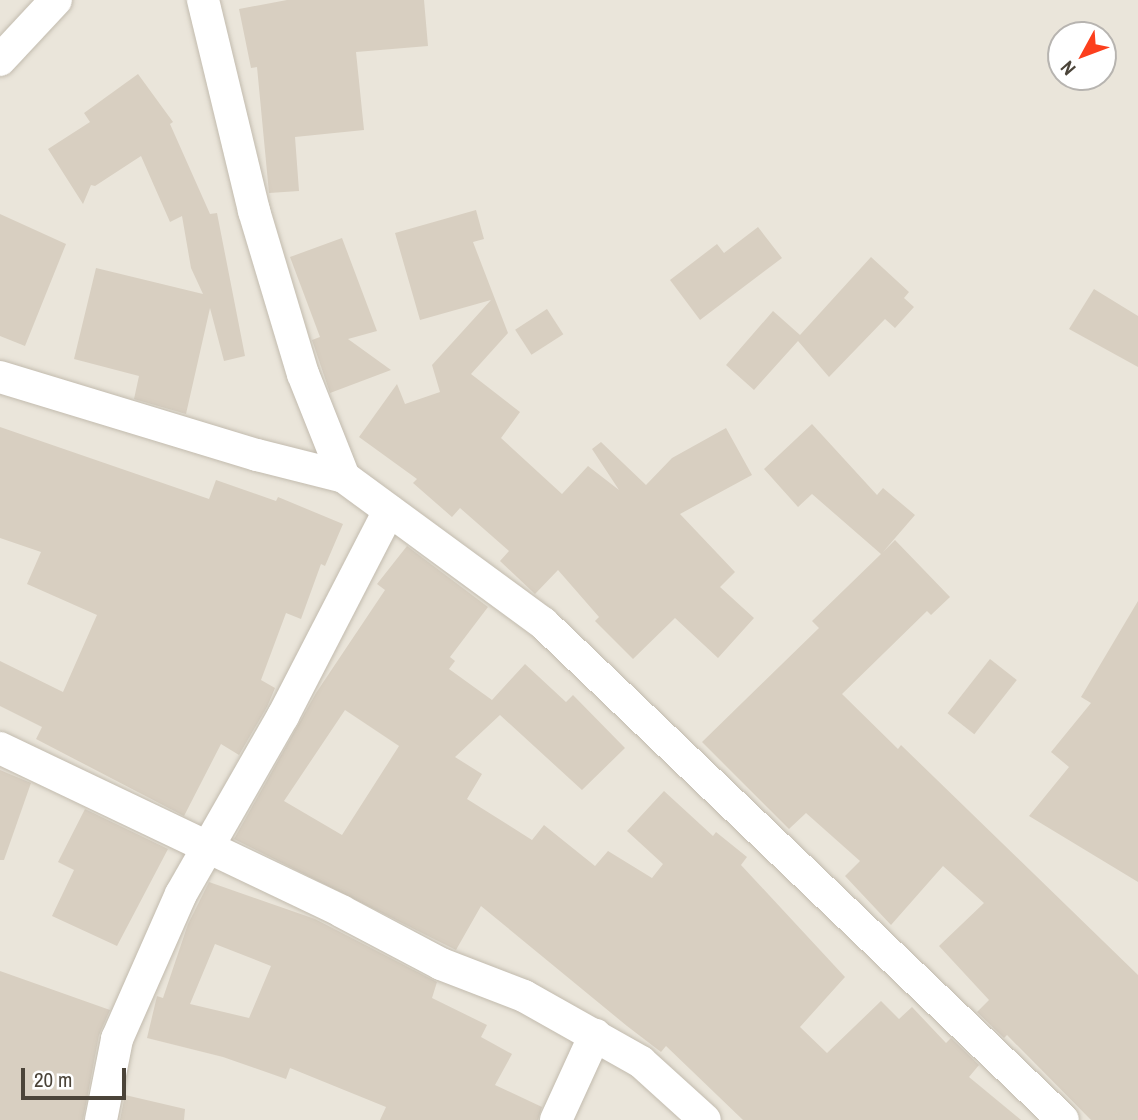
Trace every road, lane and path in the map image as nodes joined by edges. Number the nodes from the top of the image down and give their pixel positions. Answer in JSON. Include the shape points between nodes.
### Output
{"nodes":[{"id":1,"x":56,"y":0,"type":"edge"},
{"id":2,"x":203,"y":0,"type":"edge"},
{"id":3,"x":0,"y":60,"type":"edge"},
{"id":4,"x":0,"y":377,"type":"edge"},
{"id":5,"x":344,"y":477,"type":"junction"},
{"id":6,"x":389,"y":511,"type":"junction"},
{"id":7,"x":0,"y":748,"type":"edge"},
{"id":8,"x":205,"y":847,"type":"junction"},
{"id":9,"x":595,"y":1035,"type":"junction"},
{"id":10,"x":101,"y":1120,"type":"edge"},
{"id":11,"x":555,"y":1120,"type":"edge"},
{"id":12,"x":705,"y":1120,"type":"edge"},
{"id":13,"x":1063,"y":1120,"type":"edge"}],
"edges":[{"from":1,"to":3,"type":"street"},
{"from":2,"to":5,"type":"street","via":[[254,211],[303,374]]},
{"from":4,"to":5,"type":"street"},
{"from":5,"to":6,"type":"street"},
{"from":6,"to":8,"type":"street","via":[[283,716]]},
{"from":6,"to":13,"type":"street","via":[[543,623]]},
{"from":7,"to":8,"type":"street"},
{"from":8,"to":9,"type":"street","via":[[441,964],[524,996]]},
{"from":8,"to":10,"type":"street","via":[[117,1039]]},
{"from":9,"to":11,"type":"street"},
{"from":9,"to":12,"type":"street","via":[[641,1062]]}]}
